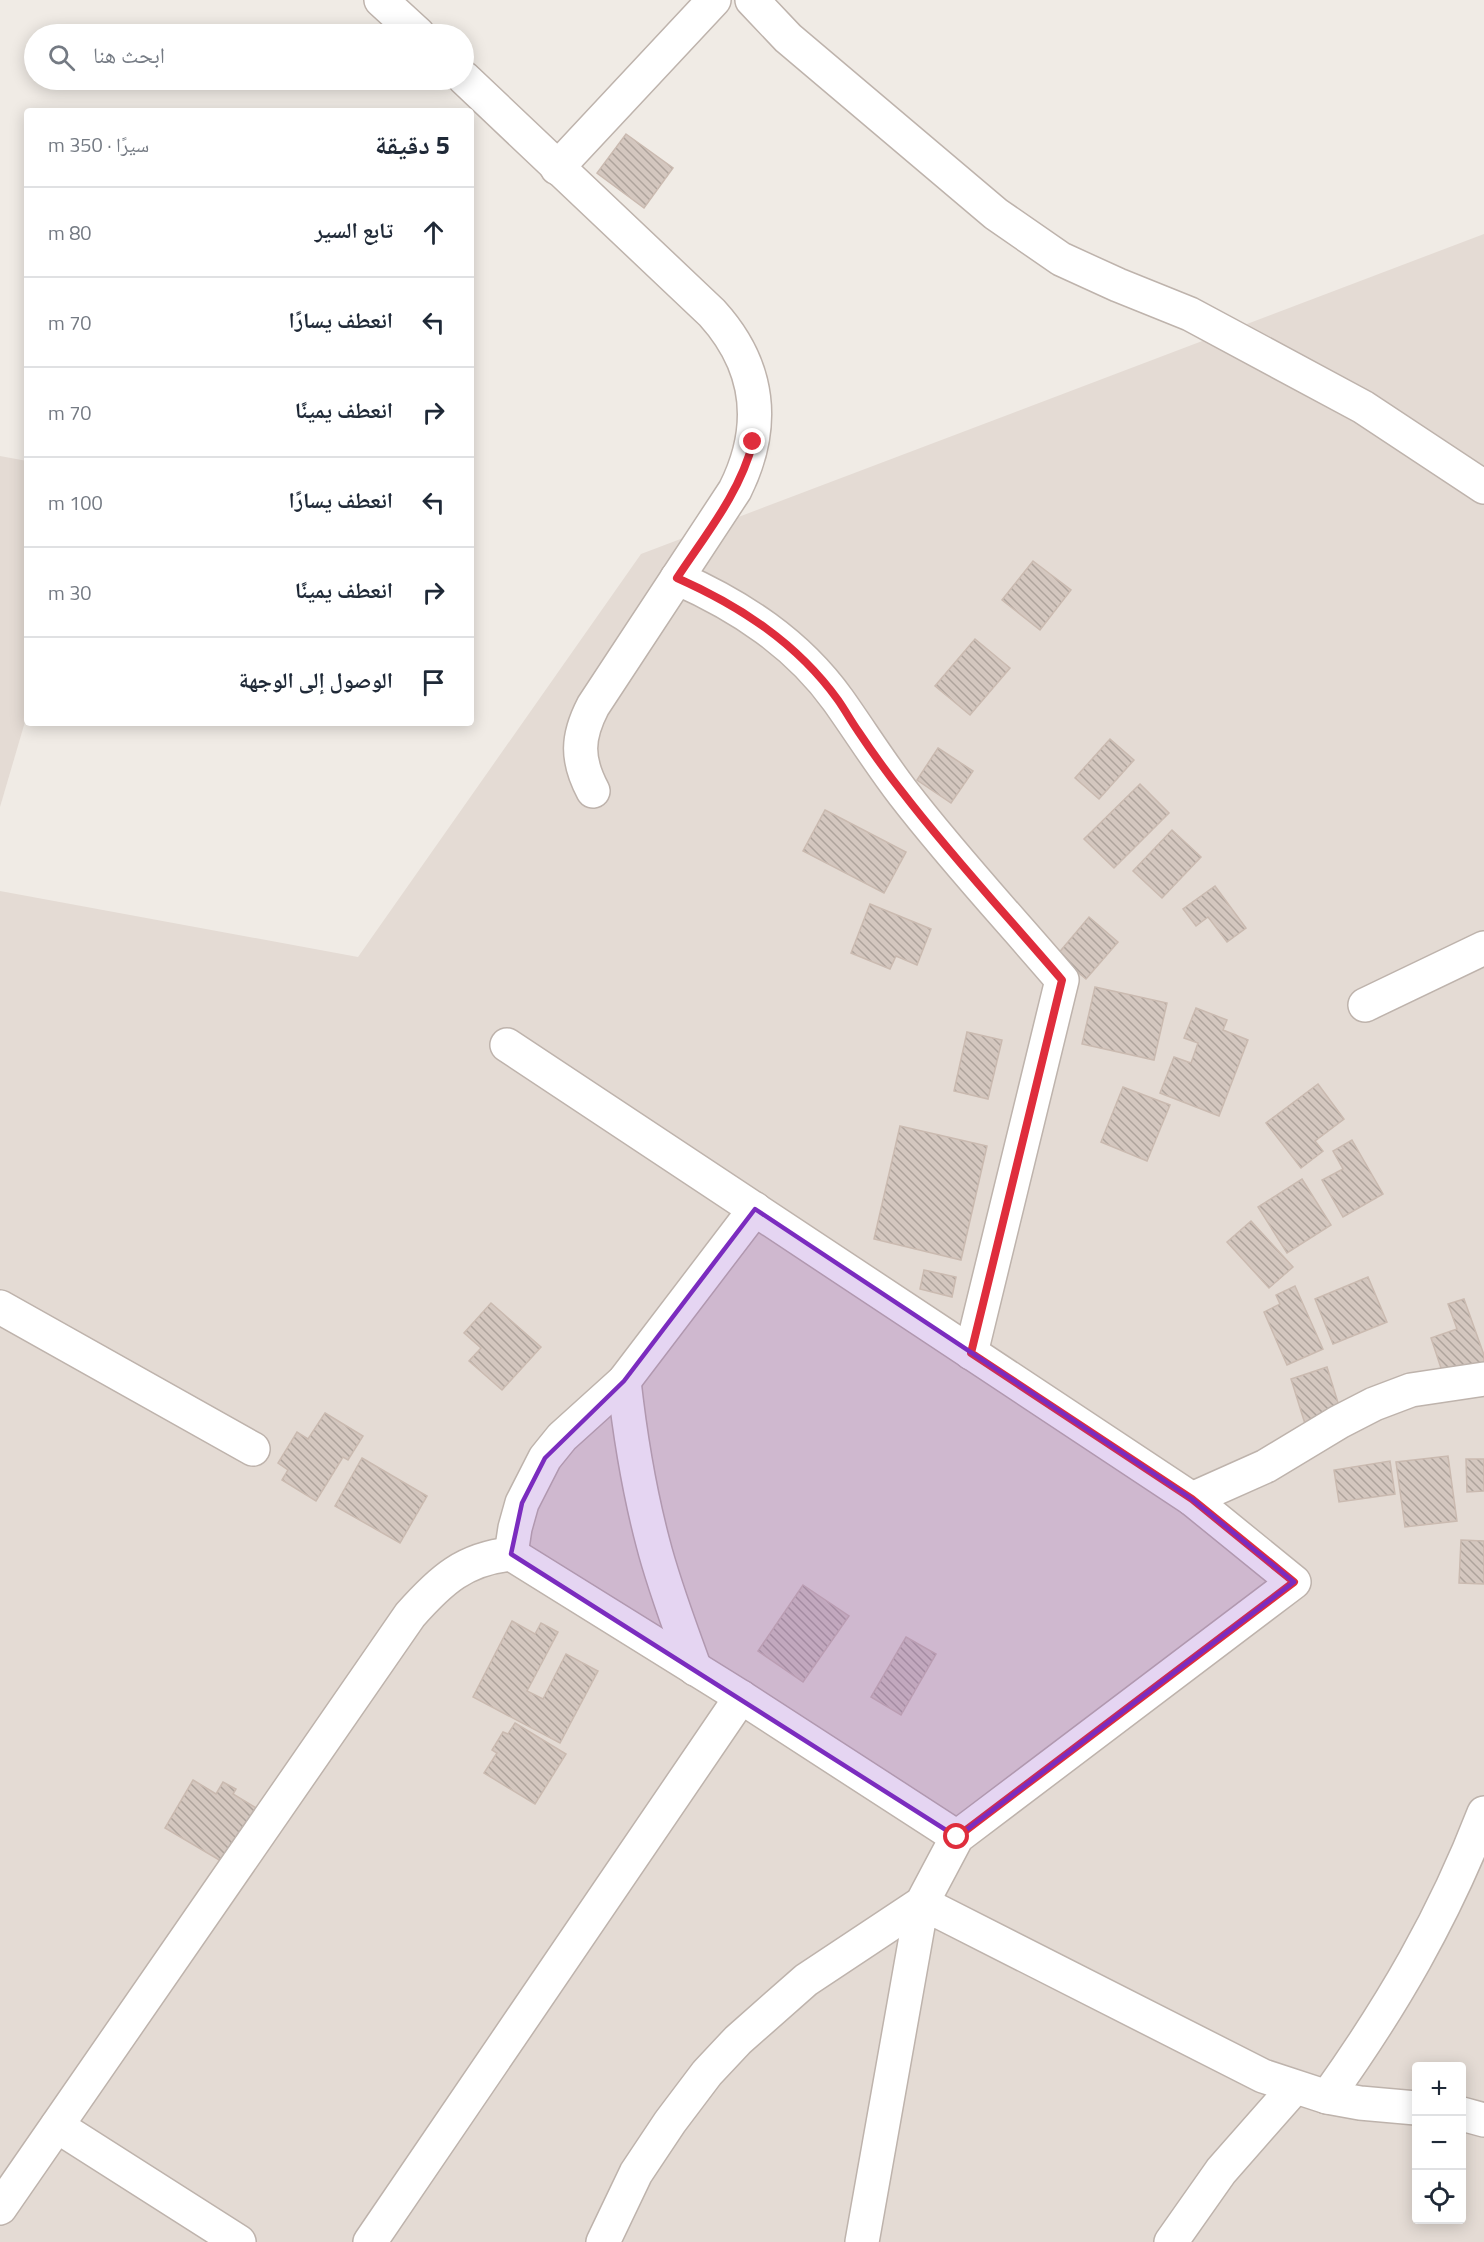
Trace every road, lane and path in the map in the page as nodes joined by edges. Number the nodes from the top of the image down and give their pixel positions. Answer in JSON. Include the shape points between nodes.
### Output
{"nodes":[{"id":1,"x":381,"y":0,"type":"edge"},
{"id":2,"x":714,"y":0,"type":"edge"},
{"id":3,"x":752,"y":0,"type":"edge"},
{"id":4,"x":407,"y":24,"type":"edge"},
{"id":5,"x":474,"y":88,"type":"edge"},
{"id":6,"x":557,"y":168,"type":"junction"},
{"id":7,"x":1484,"y":487,"type":"edge"},
{"id":8,"x":677,"y":578,"type":"junction"},
{"id":9,"x":593,"y":790,"type":"dead end"},
{"id":10,"x":1484,"y":948,"type":"edge"},
{"id":11,"x":1365,"y":1005,"type":"dead end"},
{"id":12,"x":507,"y":1045,"type":"dead end"},
{"id":13,"x":755,"y":1209,"type":"junction"},
{"id":14,"x":0,"y":1306,"type":"edge"},
{"id":15,"x":971,"y":1353,"type":"junction"},
{"id":16,"x":1484,"y":1378,"type":"edge"},
{"id":17,"x":624,"y":1381,"type":"junction"},
{"id":18,"x":253,"y":1449,"type":"dead end"},
{"id":19,"x":1192,"y":1499,"type":"junction"},
{"id":20,"x":512,"y":1554,"type":"junction"},
{"id":21,"x":695,"y":1669,"type":"junction"},
{"id":22,"x":741,"y":1696,"type":"junction"},
{"id":23,"x":1484,"y":1813,"type":"edge"},
{"id":24,"x":957,"y":1837,"type":"junction"},
{"id":25,"x":922,"y":1903,"type":"junction"},
{"id":26,"x":1294,"y":2088,"type":"junction"},
{"id":27,"x":1327,"y":2097,"type":"junction"},
{"id":28,"x":1412,"y":2108,"type":"edge"},
{"id":29,"x":1466,"y":2115,"type":"edge"},
{"id":30,"x":1484,"y":2120,"type":"edge"},
{"id":31,"x":57,"y":2126,"type":"junction"},
{"id":32,"x":0,"y":2208,"type":"edge"},
{"id":33,"x":606,"y":2241,"type":"edge"},
{"id":34,"x":239,"y":2242,"type":"edge"},
{"id":35,"x":370,"y":2242,"type":"edge"},
{"id":36,"x":862,"y":2242,"type":"edge"},
{"id":37,"x":1171,"y":2242,"type":"edge"}],
"edges":[{"from":1,"to":4,"type":"street"},
{"from":2,"to":6,"type":"street"},
{"from":3,"to":7,"type":"street","via":[[788,38],[996,214],[1061,259],[1190,314],[1363,407]]},
{"from":5,"to":6,"type":"street"},
{"from":6,"to":8,"type":"street","via":[[712,313],[726,329],[746,366],[756,416],[747,467]]},
{"from":8,"to":9,"type":"street","via":[[584,723],[581,760]]},
{"from":8,"to":15,"type":"street","via":[[717,595],[754,618],[814,671],[903,793],[1062,980]]},
{"from":10,"to":11,"type":"street"},
{"from":12,"to":13,"type":"street"},
{"from":13,"to":15,"type":"street"},
{"from":13,"to":17,"type":"street"},
{"from":14,"to":18,"type":"street"},
{"from":15,"to":19,"type":"street"},
{"from":16,"to":19,"type":"street","via":[[1411,1390],[1374,1404],[1266,1467]]},
{"from":17,"to":20,"type":"street","via":[[562,1437],[545,1458],[522,1503]]},
{"from":17,"to":21,"type":"street","via":[[653,1543]]},
{"from":19,"to":24,"type":"street","via":[[1294,1582]]},
{"from":20,"to":21,"type":"street"},
{"from":20,"to":31,"type":"street","via":[[470,1563],[444,1580],[410,1615]]},
{"from":21,"to":22,"type":"street"},
{"from":22,"to":24,"type":"street"},
{"from":22,"to":35,"type":"street"},
{"from":23,"to":27,"type":"street","via":[[1437,1921],[1405,1979]]},
{"from":24,"to":25,"type":"street"},
{"from":25,"to":26,"type":"street","via":[[1263,2076]]},
{"from":25,"to":33,"type":"street","via":[[806,1980],[738,2040],[670,2122],[636,2173]]},
{"from":25,"to":36,"type":"street"},
{"from":26,"to":27,"type":"street"},
{"from":26,"to":37,"type":"street","via":[[1221,2171]]},
{"from":27,"to":28,"type":"street"},
{"from":29,"to":30,"type":"street"},
{"from":31,"to":32,"type":"street"},
{"from":31,"to":34,"type":"street"}]}
